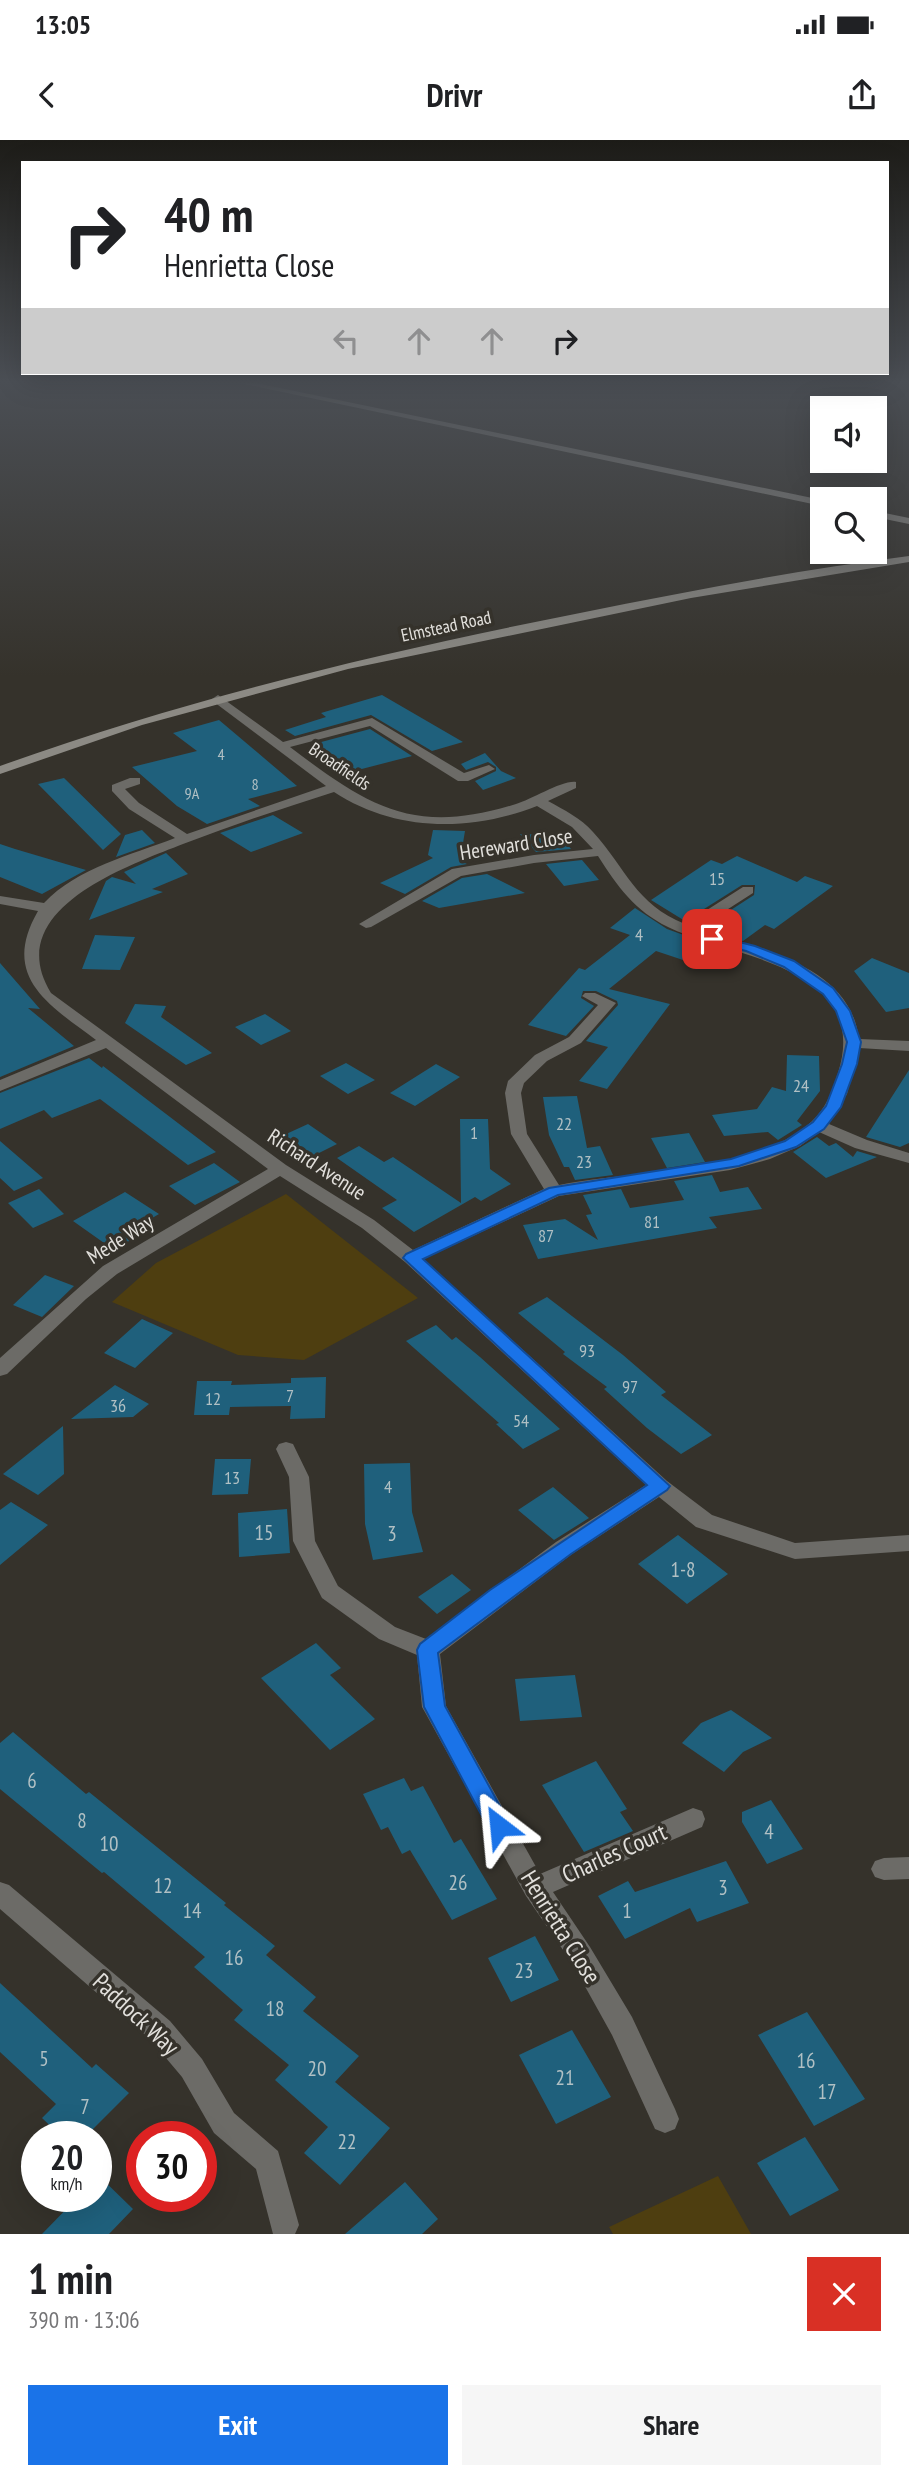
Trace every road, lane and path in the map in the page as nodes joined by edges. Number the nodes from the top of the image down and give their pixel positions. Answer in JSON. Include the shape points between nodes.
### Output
{"nodes":[{"id":1,"x":715,"y":481,"type":"edge"},
{"id":2,"x":810,"y":501,"type":"edge"},
{"id":3,"x":887,"y":516,"type":"edge"},
{"id":4,"x":909,"y":521,"type":"edge"},
{"id":5,"x":909,"y":559,"type":"edge"},
{"id":6,"x":218,"y":699,"type":"junction"},
{"id":7,"x":281,"y":746,"type":"junction"},
{"id":8,"x":488,"y":769,"type":"dead end"},
{"id":9,"x":0,"y":770,"type":"edge"},
{"id":10,"x":135,"y":781,"type":"dead end"},
{"id":11,"x":571,"y":785,"type":"dead end"},
{"id":12,"x":337,"y":787,"type":"junction"},
{"id":13,"x":541,"y":803,"type":"junction"},
{"id":14,"x":184,"y":838,"type":"junction"},
{"id":15,"x":601,"y":852,"type":"junction"},
{"id":16,"x":748,"y":890,"type":"dead end"},
{"id":17,"x":0,"y":900,"type":"edge"},
{"id":18,"x":47,"y":908,"type":"junction"},
{"id":19,"x":366,"y":924,"type":"dead end"},
{"id":20,"x":685,"y":930,"type":"junction"},
{"id":21,"x":590,"y":996,"type":"dead end"},
{"id":22,"x":106,"y":1042,"type":"junction"},
{"id":23,"x":854,"y":1042,"type":"junction"},
{"id":24,"x":909,"y":1046,"type":"edge"},
{"id":25,"x":0,"y":1086,"type":"edge"},
{"id":26,"x":818,"y":1125,"type":"junction"},
{"id":27,"x":909,"y":1158,"type":"edge"},
{"id":28,"x":280,"y":1169,"type":"junction"},
{"id":29,"x":554,"y":1191,"type":"junction"},
{"id":30,"x":411,"y":1258,"type":"junction"},
{"id":31,"x":0,"y":1369,"type":"edge"},
{"id":32,"x":286,"y":1449,"type":"dead end"},
{"id":33,"x":660,"y":1486,"type":"junction"},
{"id":34,"x":909,"y":1543,"type":"edge"},
{"id":35,"x":428,"y":1650,"type":"junction"},
{"id":36,"x":693,"y":1819,"type":"dead end"},
{"id":37,"x":535,"y":1888,"type":"junction"},
{"id":38,"x":0,"y":1893,"type":"edge"},
{"id":39,"x":665,"y":2119,"type":"dead end"},
{"id":40,"x":284,"y":2225,"type":"dead end"}],
"edges":[{"from":1,"to":2,"type":"street"},
{"from":3,"to":4,"type":"street"},
{"from":5,"to":6,"type":"street","name":"Elmstead Road","via":[[756,580],[450,642]]},
{"from":6,"to":7,"type":"street","name":"Broadfields"},
{"from":6,"to":9,"type":"street","name":"Elmstead Road","via":[[102,732]]},
{"from":7,"to":8,"type":"street","via":[[372,722],[463,778]]},
{"from":7,"to":12,"type":"street","name":"Broadfields"},
{"from":10,"to":14,"type":"street","via":[[117,788],[134,806]]},
{"from":11,"to":13,"type":"street","name":"Broadfields"},
{"from":12,"to":13,"type":"street","name":"Broadfields","via":[[370,807],[444,821],[501,814]]},
{"from":12,"to":14,"type":"street","name":"Richard Avenue"},
{"from":13,"to":15,"type":"street","via":[[579,825]]},
{"from":14,"to":18,"type":"street","name":"Richard Avenue","via":[[96,874]]},
{"from":15,"to":19,"type":"street","name":"Hereward Close","via":[[457,872]]},
{"from":15,"to":20,"type":"street","via":[[634,899]]},
{"from":16,"to":20,"type":"street"},
{"from":17,"to":18,"type":"street"},
{"from":18,"to":22,"type":"street","name":"Richard Avenue","via":[[27,946],[27,966],[46,996]]},
{"from":20,"to":23,"type":"street","via":[[771,956],[805,974],[828,991],[843,1011]]},
{"from":21,"to":29,"type":"street","via":[[608,1003],[575,1040],[525,1070],[513,1093],[519,1135]]},
{"from":22,"to":25,"type":"street"},
{"from":22,"to":28,"type":"street","name":"Richard Avenue"},
{"from":23,"to":24,"type":"street"},
{"from":23,"to":26,"type":"street","via":[[833,1107]]},
{"from":26,"to":27,"type":"street"},
{"from":26,"to":29,"type":"street","via":[[790,1144],[734,1163]]},
{"from":28,"to":30,"type":"street","name":"Richard Avenue","via":[[368,1224]]},
{"from":28,"to":31,"type":"street","name":"Mede Way","via":[[110,1270]]},
{"from":29,"to":30,"type":"street"},
{"from":30,"to":33,"type":"street","name":"Richard Avenue"},
{"from":32,"to":35,"type":"street","via":[[299,1477],[304,1541],[330,1592],[387,1633]]},
{"from":33,"to":34,"type":"street","name":"Richard Avenue","via":[[704,1521],[795,1551]]},
{"from":33,"to":35,"type":"street","via":[[564,1548]]},
{"from":35,"to":37,"type":"street","name":"Henrietta Close","via":[[434,1707]]},
{"from":36,"to":37,"type":"street","name":"Charles Court"},
{"from":37,"to":39,"type":"street","name":"Henrietta Close","via":[[622,2026]]},
{"from":38,"to":40,"type":"street","name":"Paddock Way","via":[[160,2030],[192,2068],[224,2123],[268,2161]]}]}
